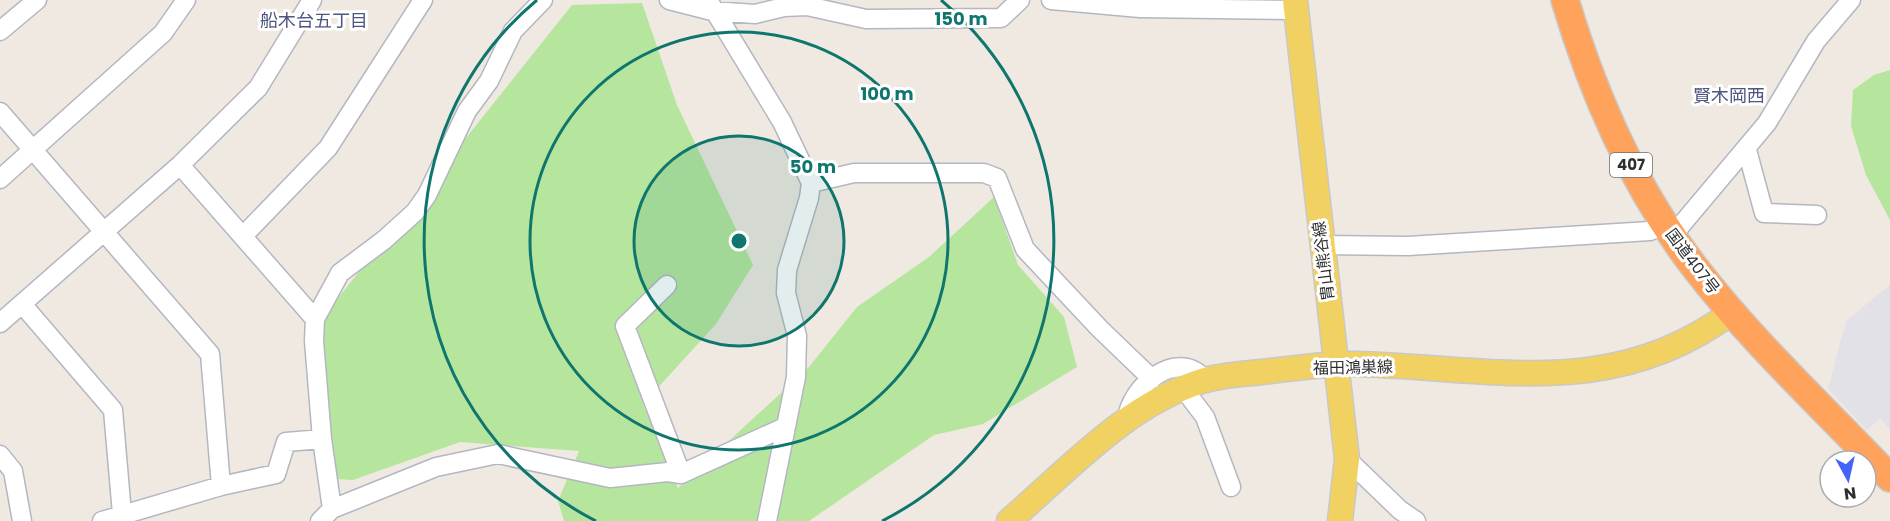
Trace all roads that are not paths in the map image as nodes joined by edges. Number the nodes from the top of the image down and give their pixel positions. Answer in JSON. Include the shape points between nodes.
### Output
{"nodes":[{"id":1,"x":36,"y":0,"type":"edge"},
{"id":2,"x":186,"y":0,"type":"edge"},
{"id":3,"x":312,"y":0,"type":"edge"},
{"id":4,"x":423,"y":0,"type":"edge"},
{"id":5,"x":543,"y":0,"type":"edge"},
{"id":6,"x":669,"y":0,"type":"edge"},
{"id":7,"x":1020,"y":0,"type":"edge"},
{"id":8,"x":1051,"y":0,"type":"edge"},
{"id":9,"x":1565,"y":0,"type":"edge"},
{"id":10,"x":1851,"y":0,"type":"edge"},
{"id":11,"x":710,"y":5,"type":"edge"},
{"id":12,"x":1296,"y":5,"type":"edge"},
{"id":13,"x":0,"y":31,"type":"edge"},
{"id":14,"x":0,"y":112,"type":"edge"},
{"id":15,"x":33,"y":150,"type":"junction"},
{"id":16,"x":1747,"y":150,"type":"junction"},
{"id":17,"x":180,"y":165,"type":"junction"},
{"id":18,"x":0,"y":179,"type":"edge"},
{"id":19,"x":811,"y":183,"type":"junction"},
{"id":20,"x":1817,"y":215,"type":"dead end"},
{"id":21,"x":1669,"y":230,"type":"junction"},
{"id":22,"x":103,"y":233,"type":"junction"},
{"id":23,"x":243,"y":236,"type":"junction"},
{"id":24,"x":1321,"y":245,"type":"junction"},
{"id":25,"x":667,"y":285,"type":"dead end"},
{"id":26,"x":22,"y":304,"type":"junction"},
{"id":27,"x":1732,"y":312,"type":"junction"},
{"id":28,"x":315,"y":320,"type":"junction"},
{"id":29,"x":0,"y":323,"type":"edge"},
{"id":30,"x":1335,"y":364,"type":"junction"},
{"id":31,"x":1152,"y":379,"type":"junction"},
{"id":32,"x":1194,"y":384,"type":"junction"},
{"id":33,"x":1127,"y":420,"type":"junction"},
{"id":34,"x":785,"y":427,"type":"junction"},
{"id":35,"x":322,"y":439,"type":"junction"},
{"id":36,"x":0,"y":455,"type":"edge"},
{"id":37,"x":1347,"y":459,"type":"junction"},
{"id":38,"x":681,"y":474,"type":"junction"},
{"id":39,"x":1890,"y":478,"type":"edge"},
{"id":40,"x":221,"y":486,"type":"junction"},
{"id":41,"x":1231,"y":487,"type":"dead end"},
{"id":42,"x":122,"y":514,"type":"junction"},
{"id":43,"x":326,"y":515,"type":"edge"},
{"id":44,"x":22,"y":521,"type":"edge"},
{"id":45,"x":102,"y":521,"type":"edge"},
{"id":46,"x":767,"y":521,"type":"edge"},
{"id":47,"x":1009,"y":521,"type":"edge"},
{"id":48,"x":1340,"y":521,"type":"edge"},
{"id":49,"x":1416,"y":521,"type":"edge"}],
"edges":[{"from":1,"to":13,"type":"street"},
{"from":2,"to":15,"type":"street","via":[[163,33]]},
{"from":3,"to":17,"type":"street","via":[[258,88]]},
{"from":4,"to":23,"type":"street","via":[[328,148]]},
{"from":5,"to":28,"type":"street","via":[[513,31],[415,212],[340,273]]},
{"from":6,"to":11,"type":"street"},
{"from":7,"to":11,"type":"street","via":[[1001,18],[866,19],[807,6],[755,14]]},
{"from":8,"to":12,"type":"street","via":[[1140,8]]},
{"from":9,"to":21,"type":"highway","name":"国道407号","number":"407","via":[[1601,104],[1636,176]]},
{"from":10,"to":16,"type":"street","via":[[1816,41]]},
{"from":11,"to":19,"type":"street","via":[[782,122]]},
{"from":12,"to":24,"type":"main road","name":"胄山熊谷線"},
{"from":14,"to":15,"type":"street"},
{"from":15,"to":18,"type":"street"},
{"from":15,"to":22,"type":"street"},
{"from":16,"to":20,"type":"street","via":[[1764,213]]},
{"from":16,"to":21,"type":"street"},
{"from":17,"to":22,"type":"street"},
{"from":17,"to":23,"type":"street"},
{"from":19,"to":31,"type":"street","via":[[854,172],[884,171],[984,173],[997,178],[1025,249]]},
{"from":19,"to":34,"type":"street","via":[[787,270],[786,293],[797,336],[796,377]]},
{"from":21,"to":24,"type":"street","via":[[1408,246]]},
{"from":21,"to":27,"type":"highway","name":"国道407号","number":"407"},
{"from":22,"to":26,"type":"street"},
{"from":22,"to":40,"type":"street","via":[[210,354]]},
{"from":23,"to":28,"type":"street"},
{"from":24,"to":30,"type":"main road","name":"胄山熊谷線"},
{"from":25,"to":38,"type":"street","via":[[625,326]]},
{"from":26,"to":29,"type":"street"},
{"from":26,"to":42,"type":"street","via":[[112,410]]},
{"from":27,"to":30,"type":"main road","name":"福田鴻巣線","via":[[1678,345],[1636,360],[1580,372],[1530,375]]},
{"from":27,"to":39,"type":"highway","name":"国道407号","number":"407"},
{"from":28,"to":35,"type":"street"},
{"from":30,"to":32,"type":"main road","name":"福田鴻巣線"},
{"from":30,"to":37,"type":"main road","name":"胄山熊谷線"},
{"from":31,"to":32,"type":"street","via":[[1167,369],[1185,366],[1197,370]]},
{"from":31,"to":33,"type":"street","via":[[1130,403]]},
{"from":32,"to":33,"type":"main road","name":"福田鴻巣線","via":[[1152,403]]},
{"from":32,"to":41,"type":"street"},
{"from":33,"to":47,"type":"main road","name":"福田鴻巣線"},
{"from":34,"to":38,"type":"street"},
{"from":34,"to":46,"type":"street"},
{"from":35,"to":40,"type":"street","via":[[286,442],[276,474]]},
{"from":35,"to":43,"type":"street"},
{"from":36,"to":44,"type":"street","via":[[14,471]]},
{"from":37,"to":48,"type":"main road","name":"胄山熊谷線"},
{"from":37,"to":49,"type":"street"},
{"from":38,"to":43,"type":"street","via":[[610,477],[498,454],[436,467]]},
{"from":40,"to":42,"type":"street"},
{"from":42,"to":45,"type":"street"}]}
